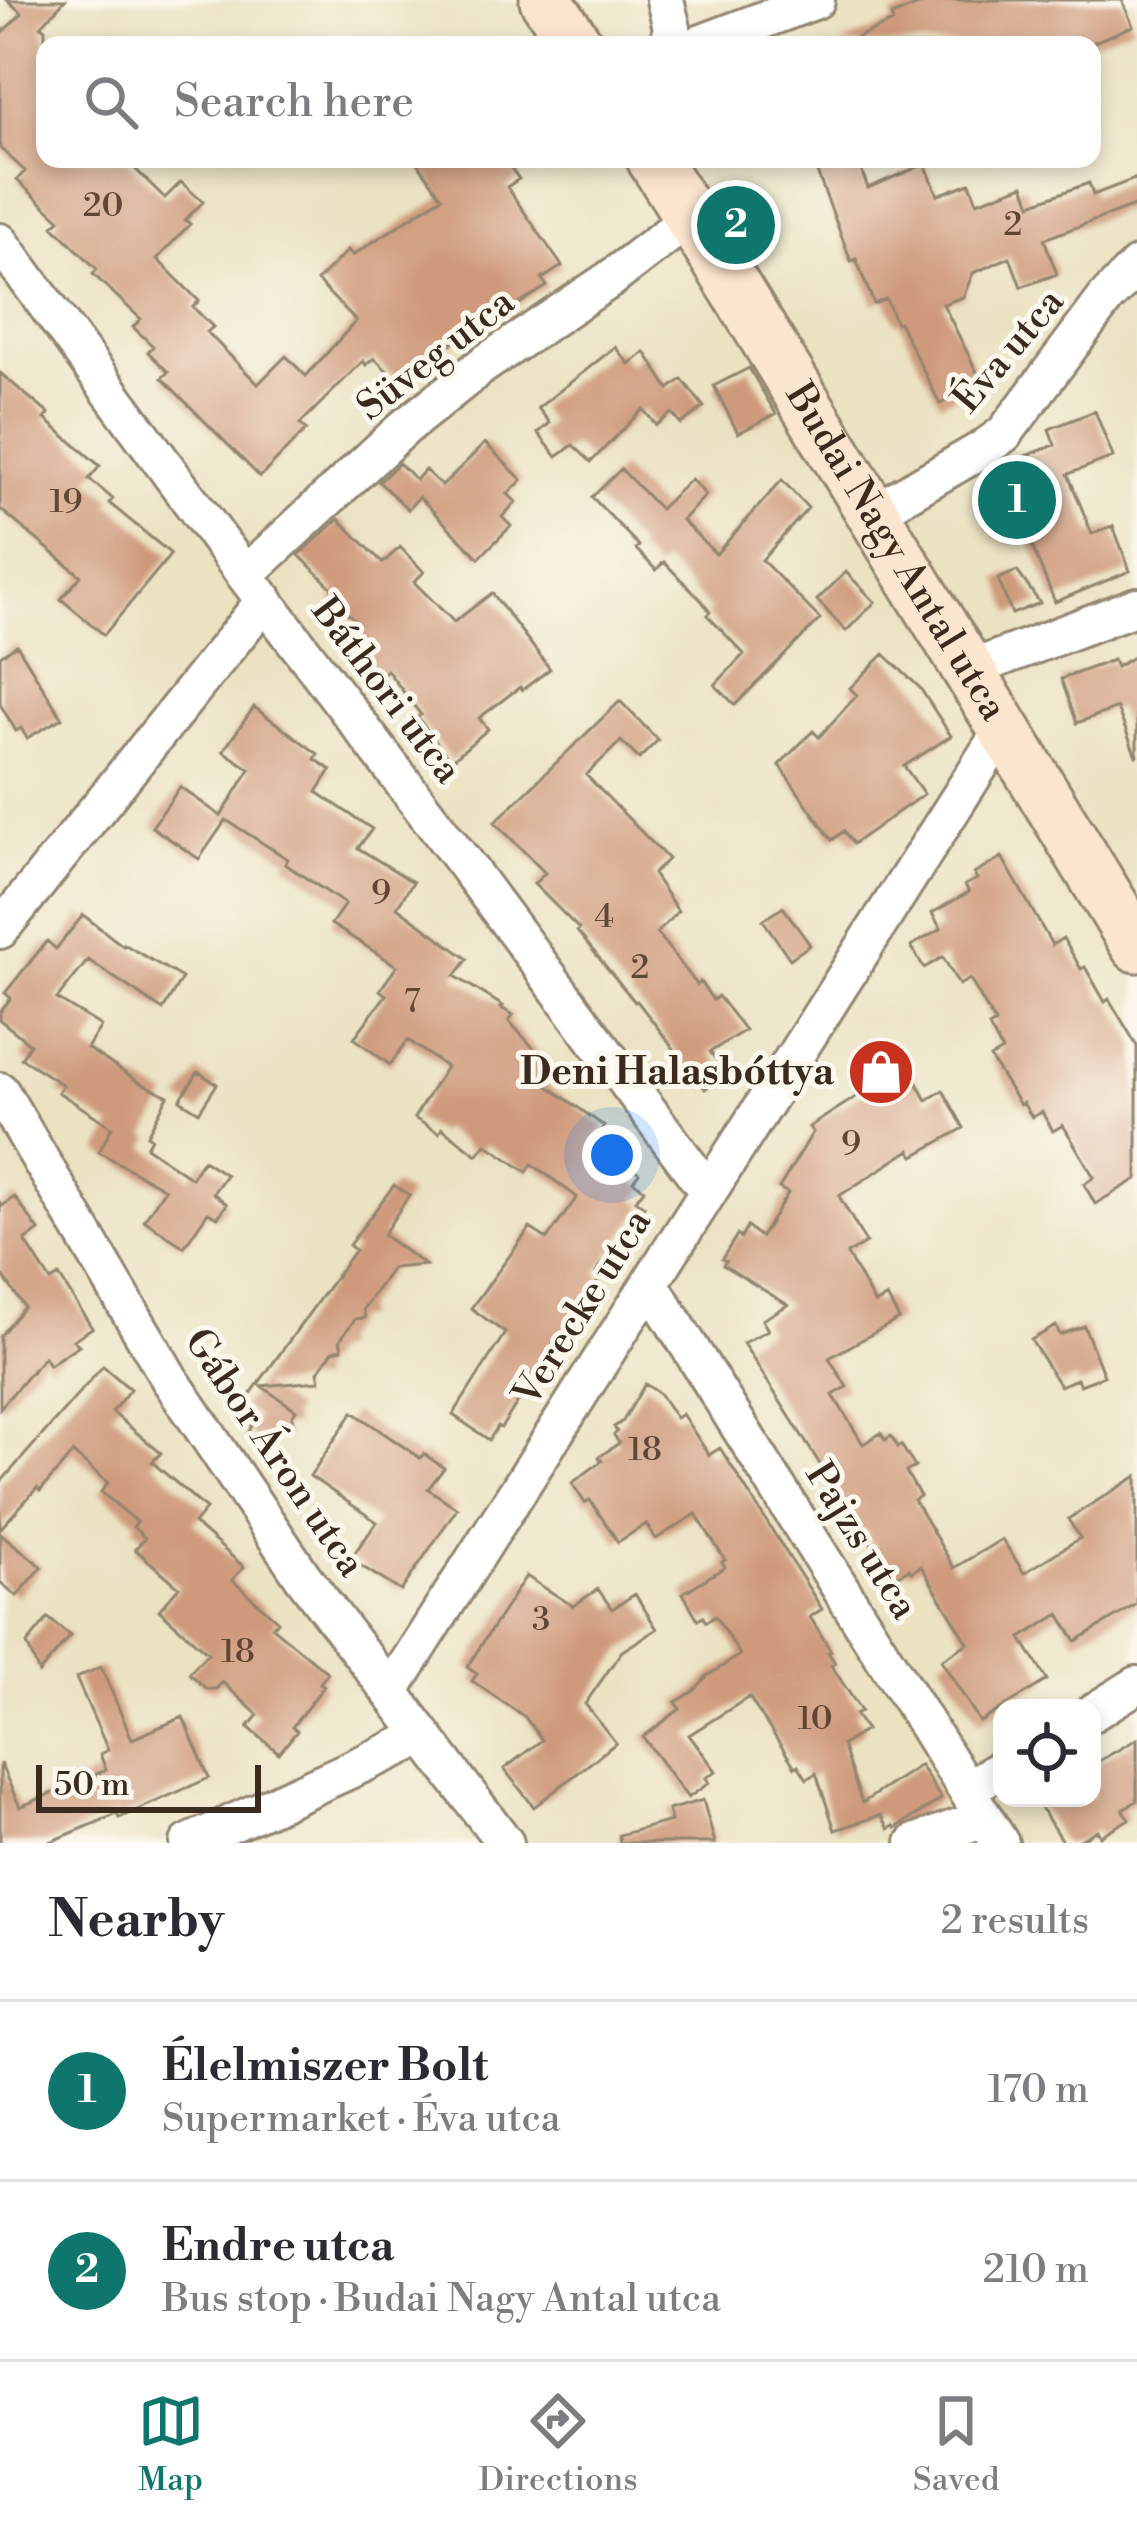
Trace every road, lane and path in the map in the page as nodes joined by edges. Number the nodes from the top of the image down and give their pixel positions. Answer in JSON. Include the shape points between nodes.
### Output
{"nodes":[{"id":1,"x":546,"y":0,"type":"edge"},
{"id":2,"x":665,"y":0,"type":"edge"},
{"id":3,"x":816,"y":0,"type":"edge"},
{"id":4,"x":571,"y":36,"type":"edge"},
{"id":5,"x":670,"y":36,"type":"edge"},
{"id":6,"x":721,"y":36,"type":"edge"},
{"id":7,"x":658,"y":168,"type":"edge"},
{"id":8,"x":691,"y":217,"type":"junction"},
{"id":9,"x":0,"y":242,"type":"edge"},
{"id":10,"x":1137,"y":266,"type":"edge"},
{"id":11,"x":873,"y":513,"type":"junction"},
{"id":12,"x":255,"y":587,"type":"junction"},
{"id":13,"x":1137,"y":606,"type":"edge"},
{"id":14,"x":968,"y":670,"type":"junction"},
{"id":15,"x":1003,"y":729,"type":"junction"},
{"id":16,"x":0,"y":929,"type":"edge"},
{"id":17,"x":1137,"y":946,"type":"edge"},
{"id":18,"x":0,"y":1091,"type":"edge"},
{"id":19,"x":707,"y":1190,"type":"junction"},
{"id":20,"x":650,"y":1284,"type":"junction"},
{"id":21,"x":1137,"y":1685,"type":"edge"},
{"id":22,"x":391,"y":1690,"type":"junction"},
{"id":23,"x":1101,"y":1707,"type":"edge"},
{"id":24,"x":424,"y":1736,"type":"junction"},
{"id":25,"x":984,"y":1817,"type":"edge"},
{"id":26,"x":189,"y":1843,"type":"edge"},
{"id":27,"x":506,"y":1843,"type":"edge"},
{"id":28,"x":915,"y":1843,"type":"edge"}],
"edges":[{"from":1,"to":4,"type":"street"},
{"from":2,"to":5,"type":"street"},
{"from":3,"to":6,"type":"street"},
{"from":7,"to":8,"type":"street","name":"Budai Nagy Antal utca"},
{"from":8,"to":11,"type":"street","name":"Budai Nagy Antal utca"},
{"from":8,"to":12,"type":"street","name":"Süveg utca","via":[[405,428]]},
{"from":9,"to":12,"type":"street","name":"Báthori utca"},
{"from":10,"to":11,"type":"street","name":"Éva utca","via":[[1004,434]]},
{"from":11,"to":14,"type":"street","name":"Budai Nagy Antal utca"},
{"from":12,"to":16,"type":"street","name":"Süveg utca"},
{"from":12,"to":19,"type":"street","name":"Báthori utca"},
{"from":13,"to":14,"type":"street"},
{"from":14,"to":15,"type":"street","name":"Budai Nagy Antal utca"},
{"from":15,"to":17,"type":"street","name":"Budai Nagy Antal utca"},
{"from":15,"to":19,"type":"street","name":"Verecke utca"},
{"from":18,"to":22,"type":"street","name":"Gábor Áron utca","via":[[170,1378]]},
{"from":19,"to":20,"type":"street","name":"Verecke utca"},
{"from":20,"to":22,"type":"street","name":"Verecke utca"},
{"from":20,"to":25,"type":"street","name":"Pajzs utca"},
{"from":21,"to":23,"type":"street"},
{"from":22,"to":24,"type":"street","name":"Gábor Áron utca"},
{"from":24,"to":26,"type":"street"},
{"from":24,"to":27,"type":"street","name":"Gábor Áron utca"},
{"from":25,"to":28,"type":"street"}]}
